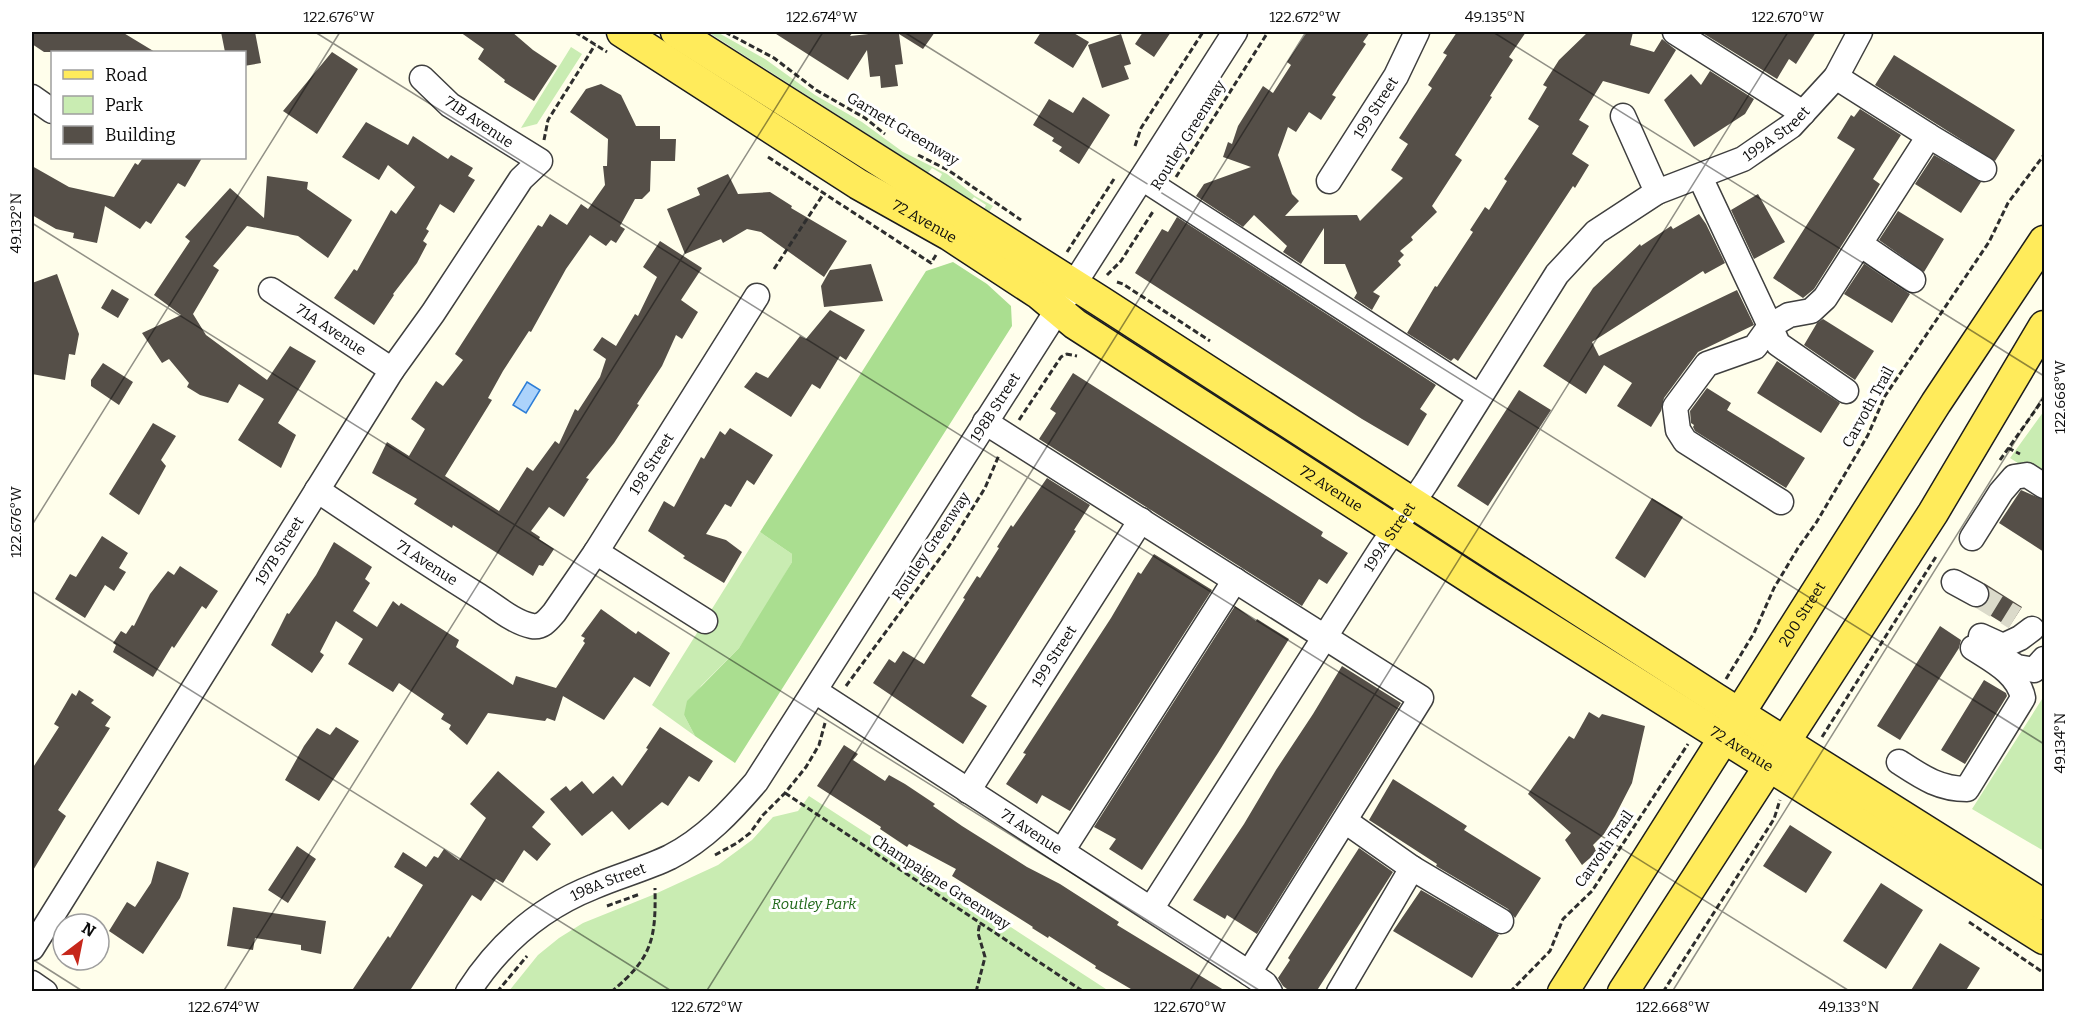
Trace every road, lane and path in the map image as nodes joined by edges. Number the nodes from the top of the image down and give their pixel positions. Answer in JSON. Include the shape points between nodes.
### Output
{"nodes":[{"id":1,"x":622,"y":32,"type":"edge"},
{"id":2,"x":676,"y":32,"type":"edge"},
{"id":3,"x":725,"y":32,"type":"edge"},
{"id":4,"x":1203,"y":32,"type":"edge"},
{"id":5,"x":1235,"y":32,"type":"edge"},
{"id":6,"x":1268,"y":32,"type":"edge"},
{"id":7,"x":1417,"y":32,"type":"edge"},
{"id":8,"x":1675,"y":32,"type":"edge"},
{"id":9,"x":1860,"y":32,"type":"edge"},
{"id":10,"x":595,"y":45,"type":"dead end"},
{"id":11,"x":1836,"y":77,"type":"junction"},
{"id":12,"x":422,"y":78,"type":"dead end"},
{"id":13,"x":32,"y":97,"type":"edge"},
{"id":14,"x":51,"y":110,"type":"edge"},
{"id":15,"x":1803,"y":113,"type":"junction"},
{"id":16,"x":1623,"y":116,"type":"dead end"},
{"id":17,"x":547,"y":127,"type":"dead end"},
{"id":18,"x":888,"y":136,"type":"dead end"},
{"id":19,"x":1929,"y":136,"type":"junction"},
{"id":20,"x":916,"y":154,"type":"dead end"},
{"id":21,"x":1129,"y":155,"type":"dead end"},
{"id":22,"x":2044,"y":155,"type":"edge"},
{"id":23,"x":540,"y":161,"type":"joint"},
{"id":24,"x":1984,"y":169,"type":"dead end"},
{"id":25,"x":1117,"y":174,"type":"dead end"},
{"id":26,"x":1142,"y":177,"type":"junction"},
{"id":27,"x":1700,"y":177,"type":"junction"},
{"id":28,"x":1329,"y":181,"type":"dead end"},
{"id":29,"x":1657,"y":192,"type":"junction"},
{"id":30,"x":824,"y":193,"type":"dead end"},
{"id":31,"x":1166,"y":193,"type":"junction"},
{"id":32,"x":1024,"y":222,"type":"dead end"},
{"id":33,"x":2044,"y":241,"type":"edge"},
{"id":34,"x":1860,"y":244,"type":"junction"},
{"id":35,"x":1066,"y":253,"type":"dead end"},
{"id":36,"x":774,"y":269,"type":"dead end"},
{"id":37,"x":1104,"y":278,"type":"dead end"},
{"id":38,"x":1913,"y":280,"type":"dead end"},
{"id":39,"x":1074,"y":285,"type":"junction"},
{"id":40,"x":271,"y":290,"type":"dead end"},
{"id":41,"x":757,"y":296,"type":"dead end"},
{"id":42,"x":1058,"y":309,"type":"junction"},
{"id":43,"x":1770,"y":326,"type":"junction"},
{"id":44,"x":2044,"y":326,"type":"edge"},
{"id":45,"x":1063,"y":344,"type":"dead end"},
{"id":46,"x":392,"y":370,"type":"junction"},
{"id":47,"x":1846,"y":391,"type":"dead end"},
{"id":48,"x":1479,"y":396,"type":"junction"},
{"id":49,"x":2044,"y":398,"type":"edge"},
{"id":50,"x":985,"y":422,"type":"junction"},
{"id":51,"x":1008,"y":436,"type":"junction"},
{"id":52,"x":1997,"y":464,"type":"dead end"},
{"id":53,"x":2044,"y":486,"type":"edge"},
{"id":54,"x":317,"y":490,"type":"junction"},
{"id":55,"x":1781,"y":502,"type":"dead end"},
{"id":56,"x":1412,"y":503,"type":"junction"},
{"id":57,"x":1141,"y":520,"type":"junction"},
{"id":58,"x":1394,"y":529,"type":"junction"},
{"id":59,"x":1972,"y":538,"type":"dead end"},
{"id":60,"x":1942,"y":548,"type":"dead end"},
{"id":61,"x":596,"y":552,"type":"junction"},
{"id":62,"x":1235,"y":580,"type":"junction"},
{"id":63,"x":1954,"y":582,"type":"dead end"},
{"id":64,"x":1976,"y":594,"type":"tunnel mouth"},
{"id":65,"x":705,"y":621,"type":"dead end"},
{"id":66,"x":541,"y":625,"type":"joint"},
{"id":67,"x":2030,"y":628,"type":"edge"},
{"id":68,"x":1324,"y":637,"type":"junction"},
{"id":69,"x":1976,"y":642,"type":"junction"},
{"id":70,"x":2044,"y":659,"type":"edge"},
{"id":71,"x":1727,"y":678,"type":"dead end"},
{"id":72,"x":845,"y":688,"type":"dead end"},
{"id":73,"x":815,"y":691,"type":"junction"},
{"id":74,"x":1738,"y":713,"type":"junction"},
{"id":75,"x":1723,"y":738,"type":"junction"},
{"id":76,"x":1821,"y":738,"type":"dead end"},
{"id":77,"x":1689,"y":742,"type":"dead end"},
{"id":78,"x":1785,"y":742,"type":"junction"},
{"id":79,"x":1899,"y":762,"type":"dead end"},
{"id":80,"x":1768,"y":766,"type":"junction"},
{"id":81,"x":756,"y":782,"type":"joint"},
{"id":82,"x":968,"y":791,"type":"junction"},
{"id":83,"x":785,"y":793,"type":"dead end"},
{"id":84,"x":1781,"y":796,"type":"dead end"},
{"id":85,"x":1345,"y":821,"type":"junction"},
{"id":86,"x":1062,"y":852,"type":"junction"},
{"id":87,"x":1412,"y":868,"type":"junction"},
{"id":88,"x":655,"y":888,"type":"dead end"},
{"id":89,"x":2044,"y":905,"type":"edge"},
{"id":90,"x":1151,"y":909,"type":"junction"},
{"id":91,"x":1501,"y":921,"type":"dead end"},
{"id":92,"x":980,"y":922,"type":"junction"},
{"id":93,"x":2044,"y":939,"type":"edge"},
{"id":94,"x":32,"y":948,"type":"edge"},
{"id":95,"x":1249,"y":973,"type":"junction"},
{"id":96,"x":32,"y":983,"type":"edge"},
{"id":97,"x":45,"y":992,"type":"edge"},
{"id":98,"x":468,"y":992,"type":"edge"},
{"id":99,"x":611,"y":992,"type":"edge"},
{"id":100,"x":976,"y":992,"type":"edge"},
{"id":101,"x":1084,"y":992,"type":"edge"},
{"id":102,"x":1270,"y":992,"type":"edge"},
{"id":103,"x":1339,"y":992,"type":"edge"},
{"id":104,"x":1510,"y":992,"type":"edge"},
{"id":105,"x":1563,"y":992,"type":"edge"},
{"id":106,"x":1623,"y":992,"type":"edge"},
{"id":107,"x":1663,"y":992,"type":"edge"}],
"edges":[{"from":1,"to":42,"type":"main road","name":"72 Avenue","via":[[858,184],[958,241]]},
{"from":2,"to":39,"type":"main road","name":"72 Avenue"},
{"from":3,"to":18,"type":"path","name":"Garnett Greenway","via":[[774,58]]},
{"from":4,"to":21,"type":"path"},
{"from":5,"to":26,"type":"street","name":"198B Street"},
{"from":6,"to":31,"type":"path","name":"Routley Greenway"},
{"from":7,"to":28,"type":"street","name":"199 Street","via":[[1396,76]]},
{"from":8,"to":15,"type":"street"},
{"from":9,"to":11,"type":"street","name":"199A Street"},
{"from":10,"to":17,"type":"path"},
{"from":11,"to":15,"type":"street","name":"199A Street"},
{"from":11,"to":19,"type":"street"},
{"from":12,"to":23,"type":"street","name":"71B Avenue","via":[[450,105]]},
{"from":13,"to":14,"type":"street"},
{"from":15,"to":27,"type":"street","name":"199A Street","via":[[1791,126],[1743,159]]},
{"from":16,"to":29,"type":"street"},
{"from":19,"to":24,"type":"street"},
{"from":19,"to":34,"type":"street"},
{"from":20,"to":32,"type":"path","name":"Garnett Greenway","via":[[948,170]]},
{"from":22,"to":71,"type":"path","name":"Carvoth Trail","via":[[2007,203],[1989,242],[1885,396],[1868,435],[1774,588],[1754,633]]},
{"from":23,"to":46,"type":"street","name":"197B Street","via":[[521,179]]},
{"from":25,"to":35,"type":"path"},
{"from":26,"to":31,"type":"street"},
{"from":26,"to":39,"type":"street","name":"198B Street"},
{"from":27,"to":29,"type":"street","name":"199A Street"},
{"from":27,"to":43,"type":"street"},
{"from":29,"to":48,"type":"street","name":"199A Street","via":[[1596,232],[1557,274]]},
{"from":30,"to":36,"type":"path"},
{"from":31,"to":37,"type":"path","name":"Routley Greenway","via":[[1121,261]]},
{"from":31,"to":48,"type":"street"},
{"from":33,"to":74,"type":"main road","name":"200 Street"},
{"from":34,"to":38,"type":"street"},
{"from":34,"to":43,"type":"street","via":[[1825,298],[1811,311],[1789,315]]},
{"from":39,"to":42,"type":"street","name":"198B Street"},
{"from":39,"to":56,"type":"main road","name":"72 Avenue"},
{"from":40,"to":46,"type":"street","name":"71A Avenue"},
{"from":41,"to":61,"type":"street","name":"198 Street"},
{"from":42,"to":50,"type":"street","name":"198B Street"},
{"from":42,"to":58,"type":"main road","name":"72 Avenue"},
{"from":43,"to":47,"type":"street","via":[[1778,344]]},
{"from":43,"to":55,"type":"street","via":[[1755,347],[1707,364],[1675,407],[1678,430],[1686,441]]},
{"from":44,"to":78,"type":"main road","via":[[1933,513]]},
{"from":45,"to":51,"type":"path","name":"Routley Greenway","via":[[1066,354]]},
{"from":46,"to":54,"type":"street","name":"197B Street"},
{"from":48,"to":56,"type":"street","name":"199A Street"},
{"from":49,"to":52,"type":"path"},
{"from":50,"to":51,"type":"street"},
{"from":50,"to":73,"type":"street","name":"198B Street"},
{"from":51,"to":57,"type":"street"},
{"from":51,"to":72,"type":"path","name":"Routley Greenway","via":[[985,488],[949,546]]},
{"from":53,"to":59,"type":"street","via":[[2027,475],[2014,477]]},
{"from":54,"to":66,"type":"street","name":"71 Avenue","via":[[512,617],[534,627]]},
{"from":54,"to":94,"type":"street","name":"197B Street"},
{"from":56,"to":58,"type":"street","name":"199A Street"},
{"from":56,"to":74,"type":"main road","name":"72 Avenue"},
{"from":57,"to":62,"type":"street"},
{"from":57,"to":82,"type":"street","name":"199 Street"},
{"from":58,"to":68,"type":"street","name":"199A Street"},
{"from":58,"to":75,"type":"main road","name":"72 Avenue"},
{"from":60,"to":76,"type":"path"},
{"from":61,"to":65,"type":"street"},
{"from":61,"to":66,"type":"street","name":"198 Street","via":[[548,621]]},
{"from":62,"to":68,"type":"street"},
{"from":62,"to":86,"type":"street"},
{"from":63,"to":64,"type":"street"},
{"from":67,"to":69,"type":"street","via":[[2003,646]]},
{"from":68,"to":85,"type":"street","via":[[1421,698]]},
{"from":68,"to":90,"type":"street","name":"199A Street"},
{"from":69,"to":70,"type":"street","via":[[2017,667],[2034,670]]},
{"from":69,"to":79,"type":"street","via":[[2020,686],[2023,698],[1967,789],[1949,789]]},
{"from":73,"to":81,"type":"street","name":"198B Street"},
{"from":73,"to":82,"type":"street","name":"71 Avenue"},
{"from":74,"to":75,"type":"main road","name":"200 Street"},
{"from":74,"to":78,"type":"main road","name":"72 Avenue"},
{"from":75,"to":80,"type":"main road","name":"72 Avenue"},
{"from":75,"to":105,"type":"main road","name":"200 Street"},
{"from":77,"to":104,"type":"path","name":"Carvoth Trail","via":[[1592,891],[1563,918],[1550,951]]},
{"from":78,"to":80,"type":"main road"},
{"from":78,"to":89,"type":"main road","name":"72 Avenue"},
{"from":80,"to":93,"type":"main road","name":"72 Avenue"},
{"from":80,"to":106,"type":"main road"},
{"from":81,"to":98,"type":"street","name":"198A Street","via":[[724,818],[671,856],[558,902],[530,922],[500,949]]},
{"from":82,"to":86,"type":"street","name":"71 Avenue"},
{"from":83,"to":92,"type":"path","name":"Champaigne Greenway"},
{"from":84,"to":107,"type":"path","via":[[1774,819]]},
{"from":85,"to":87,"type":"street"},
{"from":85,"to":95,"type":"street"},
{"from":86,"to":90,"type":"street","name":"71 Avenue"},
{"from":87,"to":91,"type":"street"},
{"from":87,"to":103,"type":"street"},
{"from":88,"to":99,"type":"path","via":[[655,924],[647,952],[630,976]]},
{"from":90,"to":95,"type":"street","name":"71 Avenue"},
{"from":92,"to":100,"type":"path","via":[[978,933],[985,957]]},
{"from":92,"to":101,"type":"path","name":"Champaigne Greenway"},
{"from":95,"to":102,"type":"street","name":"71 Avenue"},
{"from":96,"to":97,"type":"street"}]}
